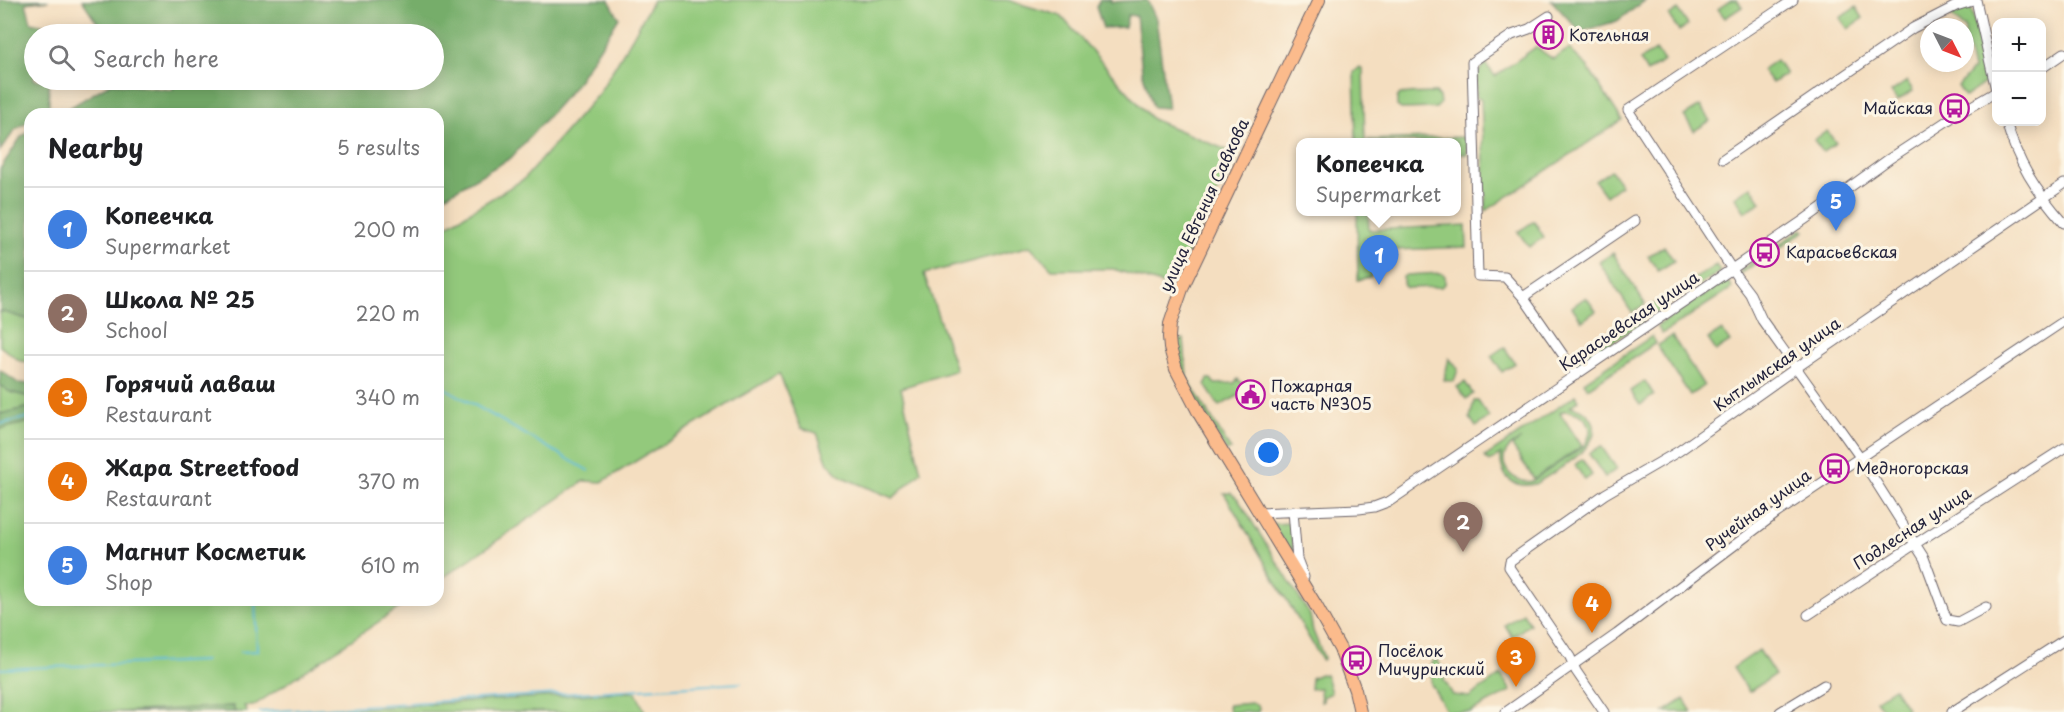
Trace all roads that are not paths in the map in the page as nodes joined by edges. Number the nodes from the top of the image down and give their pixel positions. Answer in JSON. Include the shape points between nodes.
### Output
{"nodes":[{"id":1,"x":1319,"y":0,"type":"edge"},
{"id":2,"x":1793,"y":0,"type":"edge"},
{"id":3,"x":1976,"y":0,"type":"edge"},
{"id":4,"x":1549,"y":16,"type":"dead end"},
{"id":5,"x":2064,"y":53,"type":"edge"},
{"id":6,"x":2046,"y":65,"type":"edge"},
{"id":7,"x":1992,"y":73,"type":"edge"},
{"id":8,"x":1992,"y":93,"type":"edge"},
{"id":9,"x":2007,"y":126,"type":"edge"},
{"id":10,"x":1723,"y":159,"type":"dead end"},
{"id":11,"x":2064,"y":184,"type":"edge"},
{"id":12,"x":2043,"y":199,"type":"junction"},
{"id":13,"x":1635,"y":221,"type":"dead end"},
{"id":14,"x":2064,"y":223,"type":"edge"},
{"id":15,"x":1732,"y":269,"type":"junction"},
{"id":16,"x":1523,"y":297,"type":"junction"},
{"id":17,"x":2064,"y":321,"type":"edge"},
{"id":18,"x":1796,"y":368,"type":"junction"},
{"id":19,"x":1577,"y":375,"type":"junction"},
{"id":20,"x":2064,"y":448,"type":"edge"},
{"id":21,"x":1860,"y":457,"type":"junction"},
{"id":22,"x":1293,"y":511,"type":"junction"},
{"id":23,"x":1259,"y":513,"type":"junction"},
{"id":24,"x":1915,"y":544,"type":"junction"},
{"id":25,"x":1315,"y":604,"type":"junction"},
{"id":26,"x":1986,"y":607,"type":"dead end"},
{"id":27,"x":1808,"y":615,"type":"dead end"},
{"id":28,"x":2064,"y":640,"type":"edge"},
{"id":29,"x":1573,"y":665,"type":"junction"},
{"id":30,"x":1824,"y":685,"type":"dead end"},
{"id":31,"x":1360,"y":712,"type":"edge"},
{"id":32,"x":1506,"y":712,"type":"edge"},
{"id":33,"x":1604,"y":712,"type":"edge"},
{"id":34,"x":1780,"y":712,"type":"edge"},
{"id":35,"x":1952,"y":712,"type":"edge"}],
"edges":[{"from":1,"to":23,"type":"main road","name":"улица Евгения Савкова","via":[[1183,286],[1170,324],[1170,348],[1176,369]]},
{"from":2,"to":15,"type":"street","via":[[1628,110]]},
{"from":3,"to":7,"type":"street"},
{"from":3,"to":10,"type":"street","via":[[1914,27]]},
{"from":4,"to":16,"type":"street","via":[[1472,62],[1478,276],[1505,277]]},
{"from":5,"to":6,"type":"street"},
{"from":8,"to":15,"type":"street","name":"Карасьевская улица"},
{"from":9,"to":12,"type":"street","via":[[2026,174]]},
{"from":11,"to":12,"type":"street","name":"Кытлымская улица"},
{"from":12,"to":14,"type":"street"},
{"from":12,"to":18,"type":"street","name":"Кытлымская улица"},
{"from":13,"to":16,"type":"street"},
{"from":15,"to":18,"type":"street"},
{"from":15,"to":19,"type":"street","name":"Карасьевская улица"},
{"from":16,"to":19,"type":"street"},
{"from":17,"to":21,"type":"street","name":"Ручейная улица"},
{"from":18,"to":21,"type":"street"},
{"from":18,"to":29,"type":"street","name":"Кытлымская улица","via":[[1679,451],[1605,494],[1510,561],[1509,567]]},
{"from":19,"to":22,"type":"street","name":"Карасьевская улица","via":[[1390,501],[1359,509]]},
{"from":20,"to":24,"type":"street","name":"Подлесная улица"},
{"from":21,"to":24,"type":"street"},
{"from":21,"to":29,"type":"street","name":"Ручейная улица","via":[[1777,513]]},
{"from":22,"to":23,"type":"street","name":"Карасьевская улица"},
{"from":22,"to":25,"type":"street","via":[[1301,572]]},
{"from":23,"to":25,"type":"main road","name":"улица Евгения Савкова"},
{"from":24,"to":26,"type":"street","via":[[1947,620],[1958,622]]},
{"from":24,"to":27,"type":"street","name":"Подлесная улица"},
{"from":25,"to":31,"type":"main road","name":"улица Евгения Савкова","via":[[1344,657]]},
{"from":28,"to":35,"type":"street"},
{"from":29,"to":32,"type":"street","name":"Ручейная улица"},
{"from":29,"to":33,"type":"street"},
{"from":30,"to":34,"type":"street"}]}
